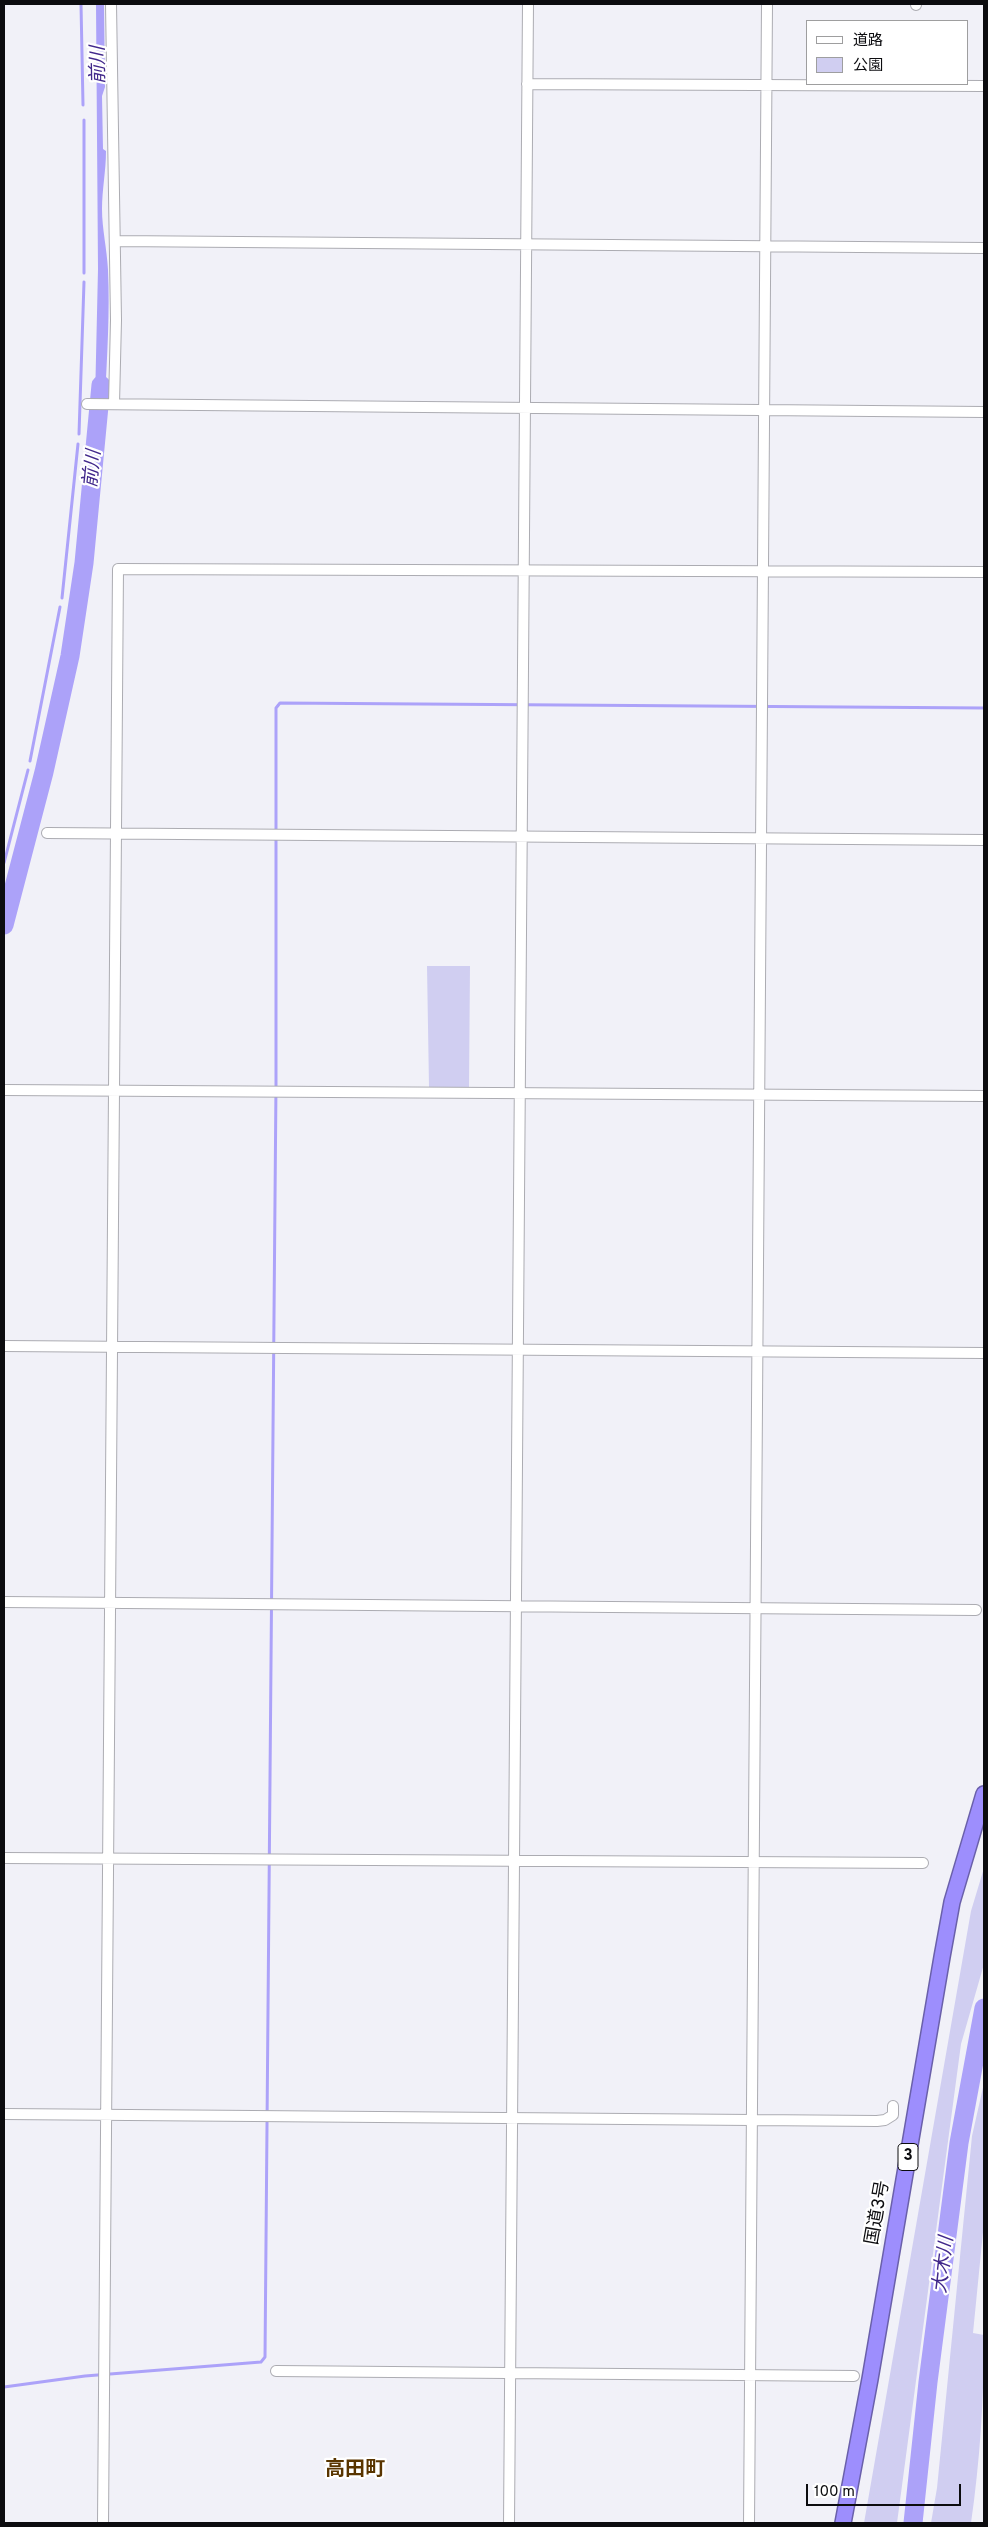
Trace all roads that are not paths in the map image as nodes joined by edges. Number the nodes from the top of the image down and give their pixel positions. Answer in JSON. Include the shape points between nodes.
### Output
{"nodes":[{"id":1,"x":111,"y":4,"type":"edge"},
{"id":2,"x":528,"y":4,"type":"edge"},
{"id":3,"x":767,"y":4,"type":"edge"},
{"id":4,"x":527,"y":84,"type":"junction"},
{"id":5,"x":766,"y":84,"type":"junction"},
{"id":6,"x":806,"y":84,"type":"edge"},
{"id":7,"x":875,"y":85,"type":"edge"},
{"id":8,"x":984,"y":86,"type":"edge"},
{"id":9,"x":115,"y":241,"type":"junction"},
{"id":10,"x":526,"y":246,"type":"junction"},
{"id":11,"x":766,"y":247,"type":"junction"},
{"id":12,"x":984,"y":248,"type":"edge"},
{"id":13,"x":88,"y":404,"type":"dead end"},
{"id":14,"x":113,"y":404,"type":"junction"},
{"id":15,"x":525,"y":408,"type":"junction"},
{"id":16,"x":765,"y":410,"type":"junction"},
{"id":17,"x":984,"y":412,"type":"edge"},
{"id":18,"x":524,"y":571,"type":"junction"},
{"id":19,"x":763,"y":571,"type":"junction"},
{"id":20,"x":984,"y":572,"type":"edge"},
{"id":21,"x":48,"y":833,"type":"dead end"},
{"id":22,"x":116,"y":833,"type":"junction"},
{"id":23,"x":522,"y":836,"type":"junction"},
{"id":24,"x":762,"y":839,"type":"junction"},
{"id":25,"x":984,"y":840,"type":"edge"},
{"id":26,"x":4,"y":1090,"type":"edge"},
{"id":27,"x":113,"y":1090,"type":"junction"},
{"id":28,"x":519,"y":1092,"type":"junction"},
{"id":29,"x":760,"y":1095,"type":"junction"},
{"id":30,"x":984,"y":1096,"type":"edge"},
{"id":31,"x":4,"y":1346,"type":"edge"},
{"id":32,"x":112,"y":1346,"type":"junction"},
{"id":33,"x":517,"y":1349,"type":"junction"},
{"id":34,"x":758,"y":1351,"type":"junction"},
{"id":35,"x":984,"y":1353,"type":"edge"},
{"id":36,"x":4,"y":1602,"type":"edge"},
{"id":37,"x":109,"y":1603,"type":"junction"},
{"id":38,"x":515,"y":1605,"type":"junction"},
{"id":39,"x":756,"y":1607,"type":"junction"},
{"id":40,"x":976,"y":1610,"type":"dead end"},
{"id":41,"x":984,"y":1794,"type":"edge"},
{"id":42,"x":4,"y":1858,"type":"edge"},
{"id":43,"x":107,"y":1859,"type":"junction"},
{"id":44,"x":513,"y":1861,"type":"junction"},
{"id":45,"x":754,"y":1862,"type":"junction"},
{"id":46,"x":923,"y":1863,"type":"dead end"},
{"id":47,"x":893,"y":2106,"type":"dead end"},
{"id":48,"x":4,"y":2114,"type":"edge"},
{"id":49,"x":106,"y":2115,"type":"junction"},
{"id":50,"x":511,"y":2119,"type":"junction"},
{"id":51,"x":753,"y":2120,"type":"junction"},
{"id":52,"x":276,"y":2371,"type":"dead end"},
{"id":53,"x":510,"y":2373,"type":"junction"},
{"id":54,"x":751,"y":2375,"type":"junction"},
{"id":55,"x":854,"y":2376,"type":"dead end"},
{"id":56,"x":103,"y":2523,"type":"edge"},
{"id":57,"x":509,"y":2523,"type":"edge"},
{"id":58,"x":749,"y":2523,"type":"edge"},
{"id":59,"x":843,"y":2523,"type":"edge"}],
"edges":[{"from":1,"to":9,"type":"street"},
{"from":2,"to":4,"type":"street"},
{"from":3,"to":5,"type":"street"},
{"from":4,"to":5,"type":"street"},
{"from":4,"to":10,"type":"street"},
{"from":5,"to":6,"type":"street"},
{"from":5,"to":11,"type":"street"},
{"from":7,"to":8,"type":"street"},
{"from":9,"to":10,"type":"street"},
{"from":9,"to":14,"type":"street"},
{"from":10,"to":11,"type":"street"},
{"from":10,"to":15,"type":"street"},
{"from":11,"to":12,"type":"street"},
{"from":11,"to":16,"type":"street"},
{"from":13,"to":14,"type":"street"},
{"from":14,"to":15,"type":"street"},
{"from":15,"to":16,"type":"street"},
{"from":15,"to":18,"type":"street"},
{"from":16,"to":17,"type":"street"},
{"from":16,"to":19,"type":"street"},
{"from":18,"to":19,"type":"street"},
{"from":18,"to":22,"type":"street","via":[[118,569]]},
{"from":18,"to":23,"type":"street"},
{"from":19,"to":20,"type":"street"},
{"from":19,"to":24,"type":"street"},
{"from":21,"to":22,"type":"street"},
{"from":22,"to":23,"type":"street"},
{"from":22,"to":27,"type":"street"},
{"from":23,"to":24,"type":"street"},
{"from":23,"to":28,"type":"street"},
{"from":24,"to":25,"type":"street"},
{"from":24,"to":29,"type":"street"},
{"from":26,"to":27,"type":"street"},
{"from":27,"to":28,"type":"street"},
{"from":27,"to":32,"type":"street"},
{"from":28,"to":29,"type":"street"},
{"from":28,"to":33,"type":"street"},
{"from":29,"to":30,"type":"street"},
{"from":29,"to":34,"type":"street"},
{"from":31,"to":32,"type":"street"},
{"from":32,"to":33,"type":"street"},
{"from":32,"to":37,"type":"street"},
{"from":33,"to":34,"type":"street"},
{"from":33,"to":38,"type":"street"},
{"from":34,"to":35,"type":"street"},
{"from":34,"to":39,"type":"street"},
{"from":36,"to":37,"type":"street"},
{"from":37,"to":38,"type":"street"},
{"from":37,"to":43,"type":"street"},
{"from":38,"to":39,"type":"street"},
{"from":38,"to":44,"type":"street"},
{"from":39,"to":40,"type":"street"},
{"from":39,"to":45,"type":"street"},
{"from":41,"to":59,"type":"highway","name":"国道3号","number":"3","via":[[952,1902]]},
{"from":42,"to":43,"type":"street"},
{"from":43,"to":44,"type":"street"},
{"from":43,"to":49,"type":"street"},
{"from":44,"to":45,"type":"street"},
{"from":44,"to":50,"type":"street"},
{"from":45,"to":46,"type":"street"},
{"from":45,"to":51,"type":"street"},
{"from":47,"to":51,"type":"street","via":[[893,2114],[886,2120],[877,2121]]},
{"from":48,"to":49,"type":"street"},
{"from":49,"to":50,"type":"street"},
{"from":49,"to":56,"type":"street"},
{"from":50,"to":51,"type":"street"},
{"from":50,"to":53,"type":"street"},
{"from":51,"to":54,"type":"street"},
{"from":52,"to":53,"type":"street"},
{"from":53,"to":54,"type":"street"},
{"from":53,"to":57,"type":"street"},
{"from":54,"to":55,"type":"street"},
{"from":54,"to":58,"type":"street"}]}
